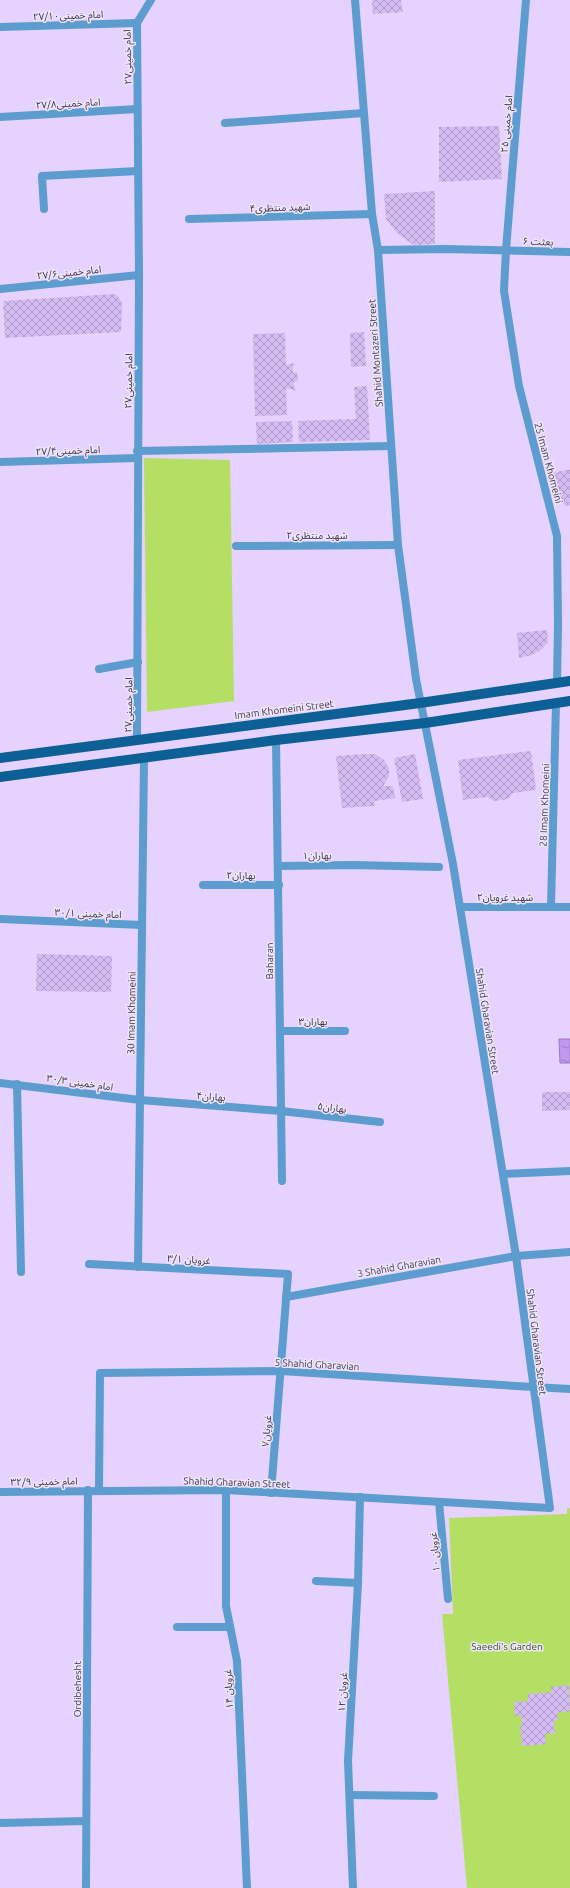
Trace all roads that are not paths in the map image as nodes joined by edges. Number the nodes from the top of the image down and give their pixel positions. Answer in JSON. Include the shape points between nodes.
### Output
{"nodes":[{"id":1,"x":151,"y":0,"type":"edge"},
{"id":2,"x":355,"y":0,"type":"edge"},
{"id":3,"x":526,"y":0,"type":"edge"},
{"id":4,"x":137,"y":23,"type":"junction"},
{"id":5,"x":0,"y":27,"type":"edge"},
{"id":6,"x":137,"y":108,"type":"junction"},
{"id":7,"x":364,"y":113,"type":"junction"},
{"id":8,"x":0,"y":117,"type":"edge"},
{"id":9,"x":225,"y":123,"type":"dead end"},
{"id":10,"x":138,"y":171,"type":"junction"},
{"id":11,"x":44,"y":209,"type":"dead end"},
{"id":12,"x":372,"y":214,"type":"junction"},
{"id":13,"x":189,"y":219,"type":"dead end"},
{"id":14,"x":378,"y":250,"type":"junction"},
{"id":15,"x":506,"y":250,"type":"junction"},
{"id":16,"x":570,"y":252,"type":"edge"},
{"id":17,"x":139,"y":275,"type":"junction"},
{"id":18,"x":0,"y":289,"type":"edge"},
{"id":19,"x":391,"y":446,"type":"junction"},
{"id":20,"x":137,"y":454,"type":"junction"},
{"id":21,"x":0,"y":462,"type":"edge"},
{"id":22,"x":398,"y":545,"type":"junction"},
{"id":23,"x":236,"y":546,"type":"dead end"},
{"id":24,"x":138,"y":662,"type":"junction"},
{"id":25,"x":99,"y":669,"type":"dead end"},
{"id":26,"x":570,"y":681,"type":"edge"},
{"id":27,"x":557,"y":683,"type":"junction"},
{"id":28,"x":570,"y":702,"type":"edge"},
{"id":29,"x":420,"y":704,"type":"junction"},
{"id":30,"x":556,"y":704,"type":"junction"},
{"id":31,"x":425,"y":723,"type":"junction"},
{"id":32,"x":137,"y":740,"type":"junction"},
{"id":33,"x":276,"y":740,"type":"junction"},
{"id":34,"x":0,"y":758,"type":"edge"},
{"id":35,"x":144,"y":759,"type":"junction"},
{"id":36,"x":0,"y":777,"type":"edge"},
{"id":37,"x":279,"y":866,"type":"junction"},
{"id":38,"x":439,"y":867,"type":"dead end"},
{"id":39,"x":203,"y":885,"type":"dead end"},
{"id":40,"x":279,"y":885,"type":"junction"},
{"id":41,"x":551,"y":906,"type":"junction"},
{"id":42,"x":460,"y":907,"type":"junction"},
{"id":43,"x":570,"y":907,"type":"edge"},
{"id":44,"x":0,"y":919,"type":"edge"},
{"id":45,"x":142,"y":925,"type":"junction"},
{"id":46,"x":280,"y":1031,"type":"junction"},
{"id":47,"x":345,"y":1031,"type":"dead end"},
{"id":48,"x":0,"y":1083,"type":"edge"},
{"id":49,"x":17,"y":1084,"type":"junction"},
{"id":50,"x":140,"y":1100,"type":"junction"},
{"id":51,"x":281,"y":1111,"type":"junction"},
{"id":52,"x":380,"y":1122,"type":"dead end"},
{"id":53,"x":570,"y":1171,"type":"edge"},
{"id":54,"x":503,"y":1174,"type":"junction"},
{"id":55,"x":282,"y":1181,"type":"dead end"},
{"id":56,"x":570,"y":1252,"type":"edge"},
{"id":57,"x":516,"y":1256,"type":"junction"},
{"id":58,"x":89,"y":1264,"type":"dead end"},
{"id":59,"x":138,"y":1267,"type":"junction"},
{"id":60,"x":21,"y":1272,"type":"dead end"},
{"id":61,"x":288,"y":1274,"type":"joint"},
{"id":62,"x":286,"y":1297,"type":"junction"},
{"id":63,"x":281,"y":1371,"type":"junction"},
{"id":64,"x":533,"y":1387,"type":"junction"},
{"id":65,"x":570,"y":1390,"type":"edge"},
{"id":66,"x":88,"y":1490,"type":"junction"},
{"id":67,"x":99,"y":1490,"type":"junction"},
{"id":68,"x":226,"y":1490,"type":"junction"},
{"id":69,"x":0,"y":1492,"type":"edge"},
{"id":70,"x":271,"y":1493,"type":"junction"},
{"id":71,"x":360,"y":1497,"type":"junction"},
{"id":72,"x":440,"y":1502,"type":"junction"},
{"id":73,"x":316,"y":1581,"type":"dead end"},
{"id":74,"x":358,"y":1583,"type":"junction"},
{"id":75,"x":448,"y":1599,"type":"dead end"},
{"id":76,"x":177,"y":1627,"type":"dead end"},
{"id":77,"x":230,"y":1627,"type":"junction"},
{"id":78,"x":350,"y":1795,"type":"junction"},
{"id":79,"x":434,"y":1796,"type":"dead end"},
{"id":80,"x":86,"y":1821,"type":"junction"},
{"id":81,"x":0,"y":1823,"type":"edge"},
{"id":82,"x":86,"y":1888,"type":"edge"},
{"id":83,"x":247,"y":1888,"type":"edge"},
{"id":84,"x":353,"y":1888,"type":"edge"}],
"edges":[{"from":1,"to":4,"type":"street"},
{"from":2,"to":7,"type":"street","name":"Shahid Montazeri Street"},
{"from":3,"to":15,"type":"street","name":"امام خمینی ۲۵"},
{"from":4,"to":5,"type":"street","name":"امام خمینی۲۷/۱۰"},
{"from":4,"to":6,"type":"street","name":"امام خمینی۲۷"},
{"from":6,"to":8,"type":"street","name":"امام خمینی۲۷/۸"},
{"from":6,"to":10,"type":"street","name":"امام خمینی۲۷"},
{"from":7,"to":9,"type":"street"},
{"from":7,"to":12,"type":"street","name":"Shahid Montazeri Street"},
{"from":10,"to":11,"type":"street","via":[[42,176]]},
{"from":10,"to":17,"type":"street","name":"امام خمینی۲۷"},
{"from":12,"to":13,"type":"street","name":"شهید منتظری۴"},
{"from":12,"to":14,"type":"street","name":"Shahid Montazeri Street"},
{"from":14,"to":15,"type":"street","name":"بعثت ۶"},
{"from":14,"to":19,"type":"street","name":"Shahid Montazeri Street"},
{"from":15,"to":16,"type":"street","name":"بعثت ۶"},
{"from":15,"to":27,"type":"street","name":"25 Imam Khomeini","via":[[504,291],[519,386],[557,536]]},
{"from":17,"to":18,"type":"street","name":"امام خمینی۲۷/۶"},
{"from":17,"to":20,"type":"street","name":"امام خمینی۲۷"},
{"from":19,"to":20,"type":"street","name":"امام خمینی۲۷/۴"},
{"from":19,"to":22,"type":"street","name":"Shahid Montazeri Street"},
{"from":20,"to":21,"type":"street","name":"امام خمینی۲۷/۴"},
{"from":20,"to":24,"type":"street","name":"امام خمینی۲۷"},
{"from":22,"to":23,"type":"street","name":"شهید منتظری۲"},
{"from":22,"to":29,"type":"street","name":"Shahid Montazeri Street"},
{"from":24,"to":25,"type":"street"},
{"from":24,"to":32,"type":"street","name":"امام خمینی۲۷"},
{"from":26,"to":27,"type":"main road","name":"Imam Khomeini Street"},
{"from":27,"to":29,"type":"main road","name":"Imam Khomeini Street"},
{"from":28,"to":30,"type":"main road"},
{"from":29,"to":31,"type":"street","name":"Shahid Montazeri Street"},
{"from":29,"to":32,"type":"main road","name":"Imam Khomeini Street"},
{"from":30,"to":31,"type":"main road"},
{"from":30,"to":41,"type":"street","name":"28 Imam Khomeini"},
{"from":31,"to":33,"type":"main road"},
{"from":31,"to":42,"type":"street","name":"Shahid Gharavian Street"},
{"from":32,"to":34,"type":"main road","name":"Imam Khomeini Street"},
{"from":33,"to":35,"type":"main road"},
{"from":33,"to":37,"type":"street","name":"Baharan"},
{"from":35,"to":36,"type":"main road"},
{"from":35,"to":45,"type":"street","name":"30 Imam Khomeini"},
{"from":37,"to":38,"type":"street","name":"بهاران۱"},
{"from":37,"to":40,"type":"street","name":"Baharan"},
{"from":39,"to":40,"type":"street","name":"بهاران۲"},
{"from":40,"to":46,"type":"street","name":"Baharan"},
{"from":41,"to":42,"type":"street","name":"شهید غرویان۲"},
{"from":41,"to":43,"type":"street","name":"شهید غرویان۲"},
{"from":42,"to":54,"type":"street","name":"Shahid Gharavian Street"},
{"from":44,"to":45,"type":"street","name":"امام خمینی ۳۰/۱"},
{"from":45,"to":50,"type":"street","name":"30 Imam Khomeini"},
{"from":46,"to":47,"type":"street","name":"بهاران۳"},
{"from":46,"to":51,"type":"street","name":"Baharan"},
{"from":48,"to":49,"type":"street","name":"امام خمینی ۳۰/۳"},
{"from":49,"to":50,"type":"street","name":"امام خمینی ۳۰/۳"},
{"from":49,"to":60,"type":"street"},
{"from":50,"to":51,"type":"street","name":"بهاران۴"},
{"from":50,"to":59,"type":"street","name":"30 Imam Khomeini"},
{"from":51,"to":52,"type":"street","name":"بهاران۵"},
{"from":51,"to":55,"type":"street","name":"Baharan"},
{"from":53,"to":54,"type":"street"},
{"from":54,"to":57,"type":"street","name":"Shahid Gharavian Street"},
{"from":56,"to":57,"type":"street","name":"3 Shahid Gharavian"},
{"from":57,"to":62,"type":"street","name":"3 Shahid Gharavian"},
{"from":57,"to":64,"type":"street","name":"Shahid Gharavian Street"},
{"from":58,"to":59,"type":"street","name":"غرویان ۳/۱"},
{"from":59,"to":61,"type":"street","name":"غرویان ۳/۱"},
{"from":61,"to":62,"type":"street","name":"غرویان۷"},
{"from":62,"to":63,"type":"street","name":"غرویان۷"},
{"from":63,"to":64,"type":"street","name":"5 Shahid Gharavian"},
{"from":63,"to":67,"type":"street","name":"5 Shahid Gharavian","via":[[100,1373]]},
{"from":63,"to":70,"type":"street","name":"غرویان۷"},
{"from":64,"to":65,"type":"street","name":"5 Shahid Gharavian"},
{"from":64,"to":72,"type":"street","name":"Shahid Gharavian Street","via":[[550,1508]]},
{"from":66,"to":67,"type":"street","name":"Shahid Gharavian Street"},
{"from":66,"to":69,"type":"street","name":"امام خمینی ۳۲/۹"},
{"from":66,"to":80,"type":"street","name":"Ordibehesht"},
{"from":67,"to":68,"type":"street","name":"Shahid Gharavian Street"},
{"from":68,"to":70,"type":"street","name":"Shahid Gharavian Street"},
{"from":68,"to":77,"type":"street","name":"غرویان ۱۴","via":[[226,1606]]},
{"from":70,"to":71,"type":"street","name":"Shahid Gharavian Street"},
{"from":71,"to":72,"type":"street","name":"Shahid Gharavian Street"},
{"from":71,"to":74,"type":"street","name":"غرویان ۱۲"},
{"from":72,"to":75,"type":"street","name":"غرویان ۱۰"},
{"from":73,"to":74,"type":"street"},
{"from":74,"to":78,"type":"street","name":"غرویان ۱۲","via":[[348,1761]]},
{"from":76,"to":77,"type":"street"},
{"from":77,"to":83,"type":"street","name":"غرویان ۱۴","via":[[237,1661]]},
{"from":78,"to":79,"type":"street"},
{"from":78,"to":84,"type":"street","name":"غرویان ۱۲"},
{"from":80,"to":81,"type":"street"},
{"from":80,"to":82,"type":"street","name":"Ordibehesht"}]}
